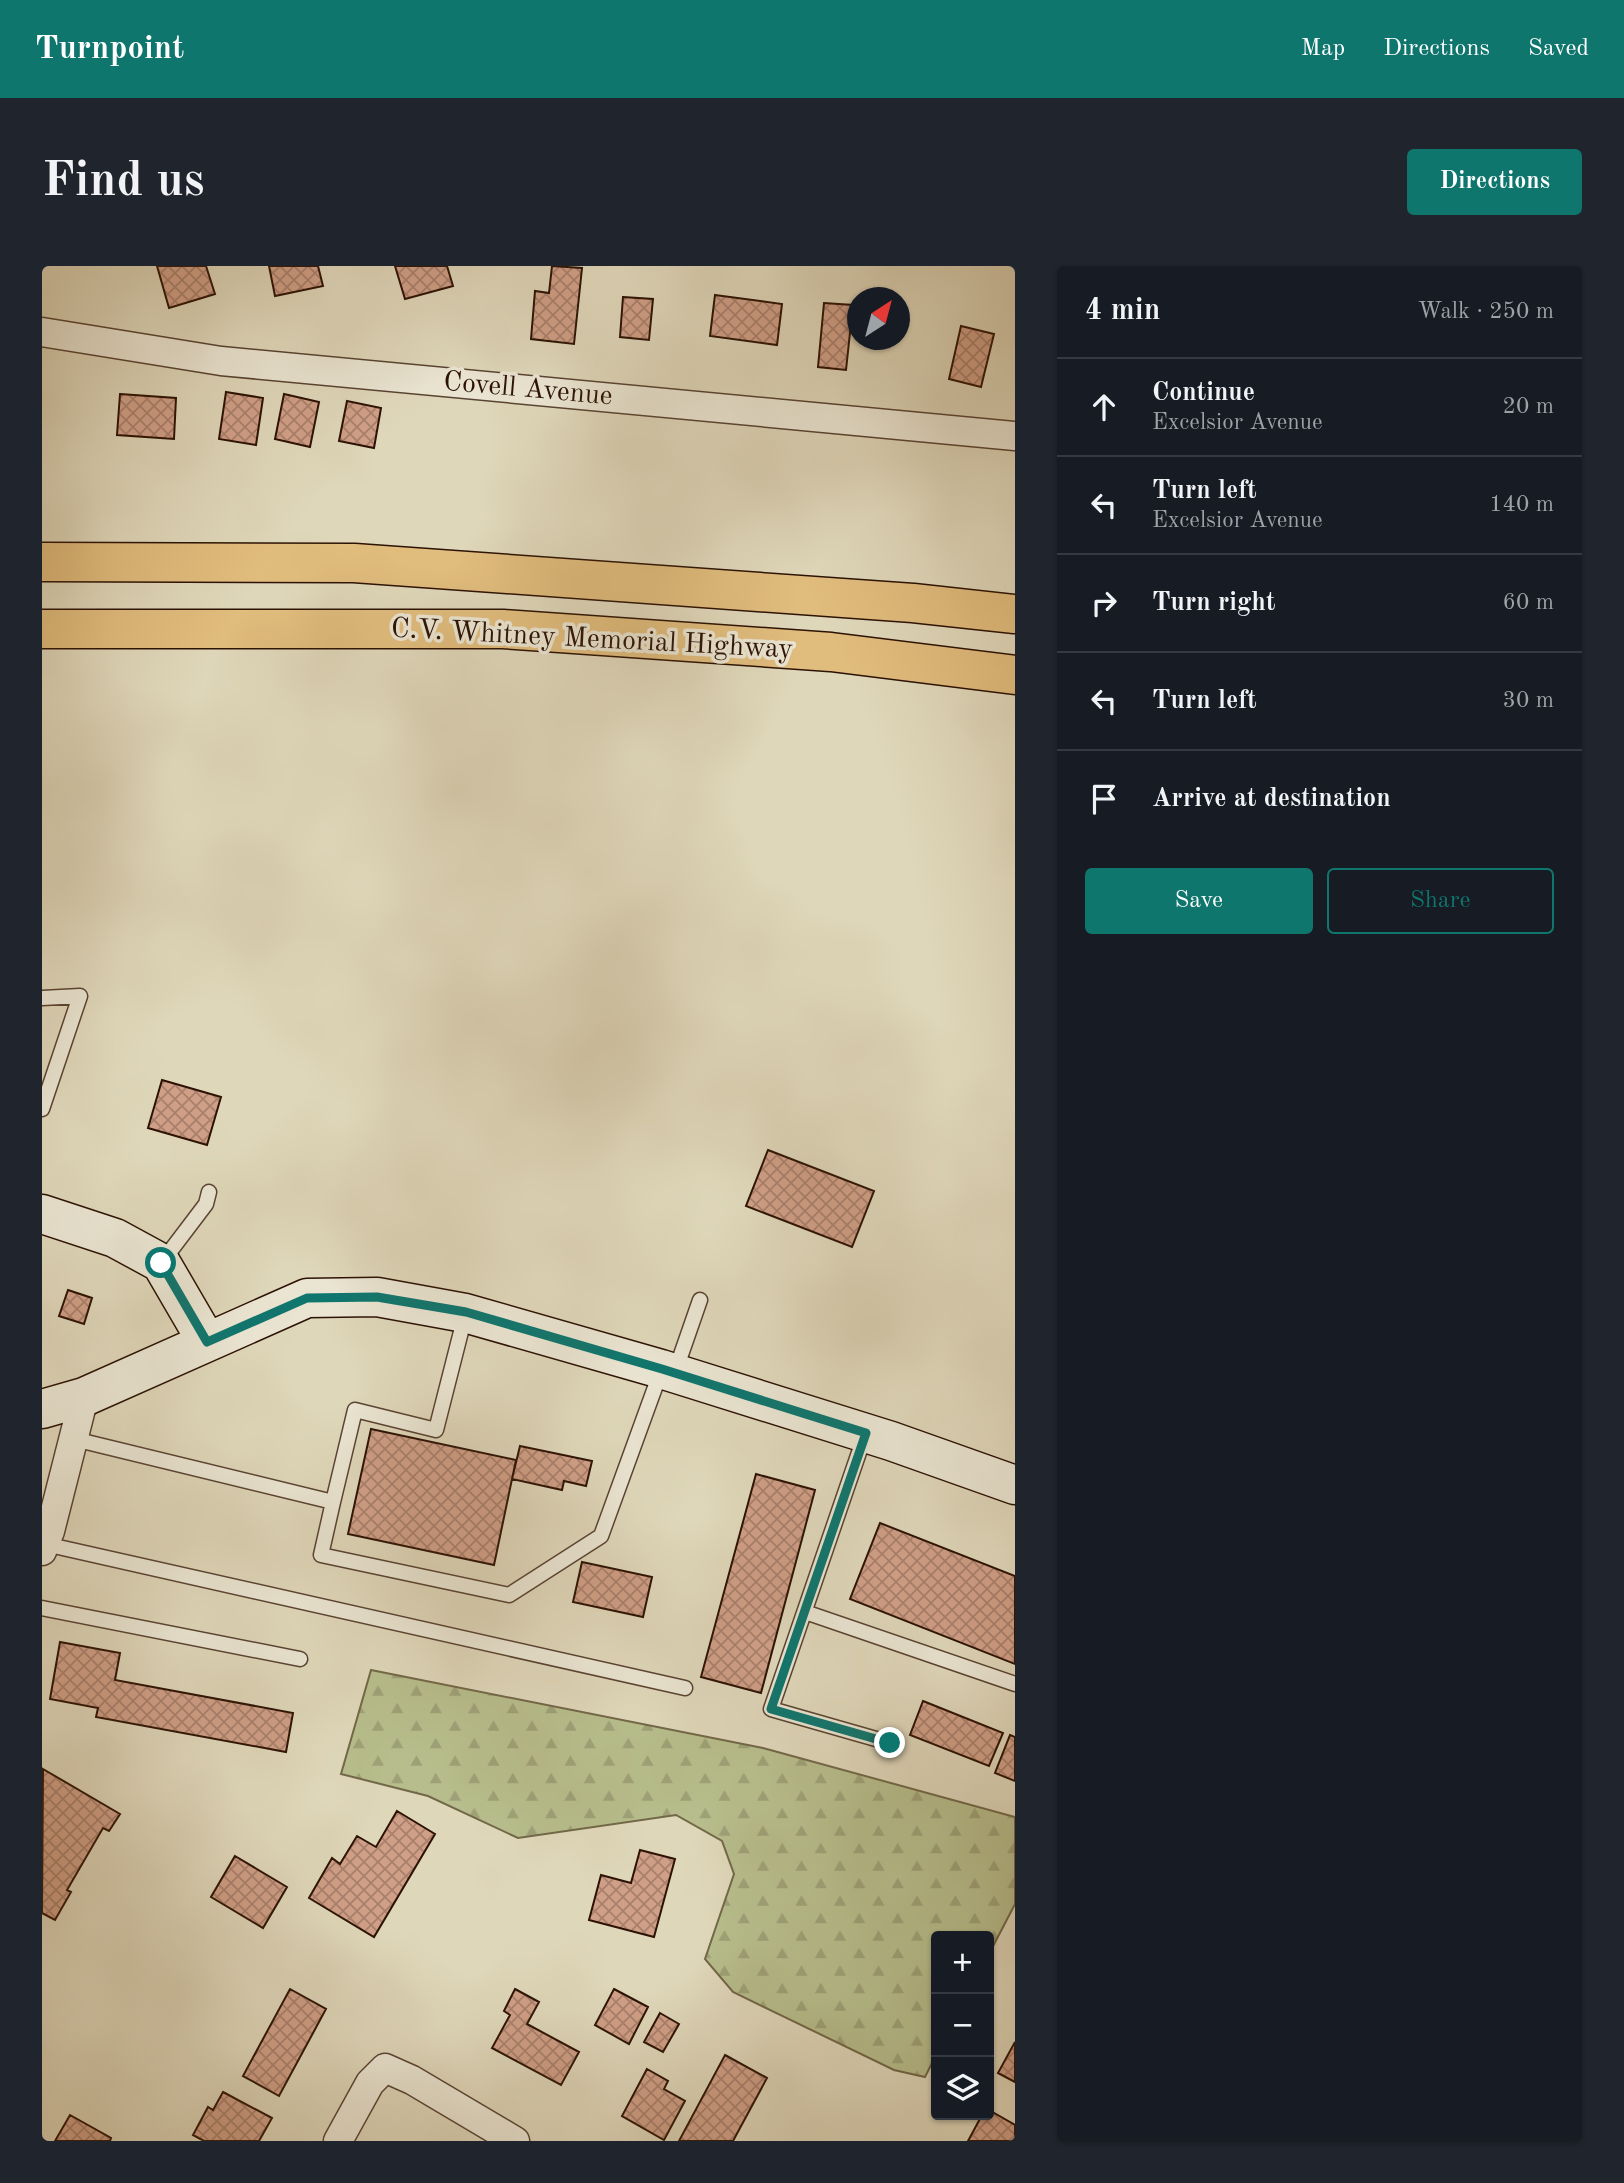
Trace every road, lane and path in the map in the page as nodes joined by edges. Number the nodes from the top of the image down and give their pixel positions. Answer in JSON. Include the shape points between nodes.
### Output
{"nodes":[{"id":1,"x":42,"y":332,"type":"edge"},
{"id":2,"x":1015,"y":436,"type":"edge"},
{"id":3,"x":42,"y":562,"type":"edge"},
{"id":4,"x":1015,"y":614,"type":"edge"},
{"id":5,"x":42,"y":629,"type":"edge"},
{"id":6,"x":1015,"y":675,"type":"edge"},
{"id":7,"x":42,"y":998,"type":"edge"},
{"id":8,"x":42,"y":1109,"type":"edge"},
{"id":9,"x":209,"y":1192,"type":"dead end"},
{"id":10,"x":42,"y":1214,"type":"edge"},
{"id":11,"x":161,"y":1263,"type":"junction"},
{"id":12,"x":700,"y":1300,"type":"dead end"},
{"id":13,"x":466,"y":1312,"type":"junction"},
{"id":14,"x":207,"y":1342,"type":"junction"},
{"id":15,"x":668,"y":1371,"type":"junction"},
{"id":16,"x":84,"y":1397,"type":"junction"},
{"id":17,"x":42,"y":1409,"type":"edge"},
{"id":18,"x":866,"y":1433,"type":"junction"},
{"id":19,"x":74,"y":1439,"type":"junction"},
{"id":20,"x":1015,"y":1485,"type":"edge"},
{"id":21,"x":333,"y":1502,"type":"junction"},
{"id":22,"x":43,"y":1547,"type":"edge"},
{"id":23,"x":42,"y":1608,"type":"edge"},
{"id":24,"x":805,"y":1612,"type":"junction"},
{"id":25,"x":300,"y":1659,"type":"dead end"},
{"id":26,"x":1015,"y":1684,"type":"edge"},
{"id":27,"x":685,"y":1688,"type":"dead end"},
{"id":28,"x":890,"y":1743,"type":"dead end"},
{"id":29,"x":338,"y":2141,"type":"edge"},
{"id":30,"x":515,"y":2141,"type":"edge"}],
"edges":[{"from":1,"to":2,"type":"street","name":"Covell Avenue","via":[[221,361]]},
{"from":3,"to":4,"type":"highway","name":"C.V. Whitney Memorial Highway","via":[[354,563]]},
{"from":5,"to":6,"type":"highway","name":"C.V. Whitney Memorial Highway","via":[[503,629],[831,652]]},
{"from":7,"to":8,"type":"lane","via":[[80,996]]},
{"from":9,"to":11,"type":"lane","via":[[206,1204]]},
{"from":10,"to":11,"type":"street","via":[[115,1238]]},
{"from":11,"to":14,"type":"street"},
{"from":12,"to":15,"type":"lane"},
{"from":13,"to":14,"type":"street","via":[[377,1297],[307,1298]]},
{"from":13,"to":15,"type":"street"},
{"from":13,"to":21,"type":"lane","via":[[436,1430],[355,1410]]},
{"from":14,"to":16,"type":"street"},
{"from":15,"to":18,"type":"street"},
{"from":15,"to":21,"type":"lane","via":[[601,1536],[509,1595],[321,1555]]},
{"from":16,"to":17,"type":"street"},
{"from":16,"to":19,"type":"street"},
{"from":18,"to":20,"type":"street"},
{"from":18,"to":24,"type":"lane"},
{"from":19,"to":21,"type":"lane"},
{"from":19,"to":22,"type":"street"},
{"from":22,"to":27,"type":"lane"},
{"from":23,"to":25,"type":"lane"},
{"from":24,"to":26,"type":"lane"},
{"from":24,"to":28,"type":"lane","via":[[771,1709]]},
{"from":29,"to":30,"type":"street","via":[[370,2083],[385,2068]]}]}
